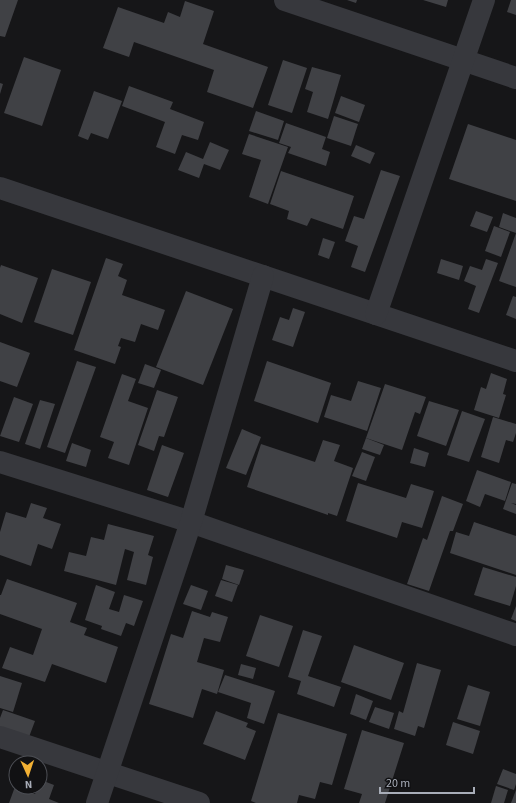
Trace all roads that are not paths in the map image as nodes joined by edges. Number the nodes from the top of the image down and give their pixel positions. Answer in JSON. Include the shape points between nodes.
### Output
{"nodes":[{"id":1,"x":285,"y":0,"type":"edge"},
{"id":2,"x":484,"y":0,"type":"edge"},
{"id":3,"x":464,"y":60,"type":"junction"},
{"id":4,"x":516,"y":78,"type":"edge"},
{"id":5,"x":0,"y":188,"type":"edge"},
{"id":6,"x":264,"y":276,"type":"junction"},
{"id":7,"x":376,"y":314,"type":"junction"},
{"id":8,"x":516,"y":361,"type":"edge"},
{"id":9,"x":0,"y":462,"type":"edge"},
{"id":10,"x":191,"y":522,"type":"junction"},
{"id":11,"x":516,"y":635,"type":"edge"},
{"id":12,"x":0,"y":737,"type":"edge"},
{"id":13,"x":107,"y":773,"type":"junction"},
{"id":14,"x":97,"y":803,"type":"edge"},
{"id":15,"x":199,"y":803,"type":"edge"}],
"edges":[{"from":1,"to":3,"type":"street"},
{"from":2,"to":3,"type":"street"},
{"from":3,"to":4,"type":"street"},
{"from":3,"to":7,"type":"street"},
{"from":5,"to":6,"type":"street"},
{"from":6,"to":7,"type":"street"},
{"from":6,"to":10,"type":"street"},
{"from":7,"to":8,"type":"street"},
{"from":9,"to":10,"type":"street"},
{"from":10,"to":11,"type":"street"},
{"from":10,"to":13,"type":"street"},
{"from":12,"to":13,"type":"street"},
{"from":13,"to":14,"type":"street"},
{"from":13,"to":15,"type":"street"}]}
